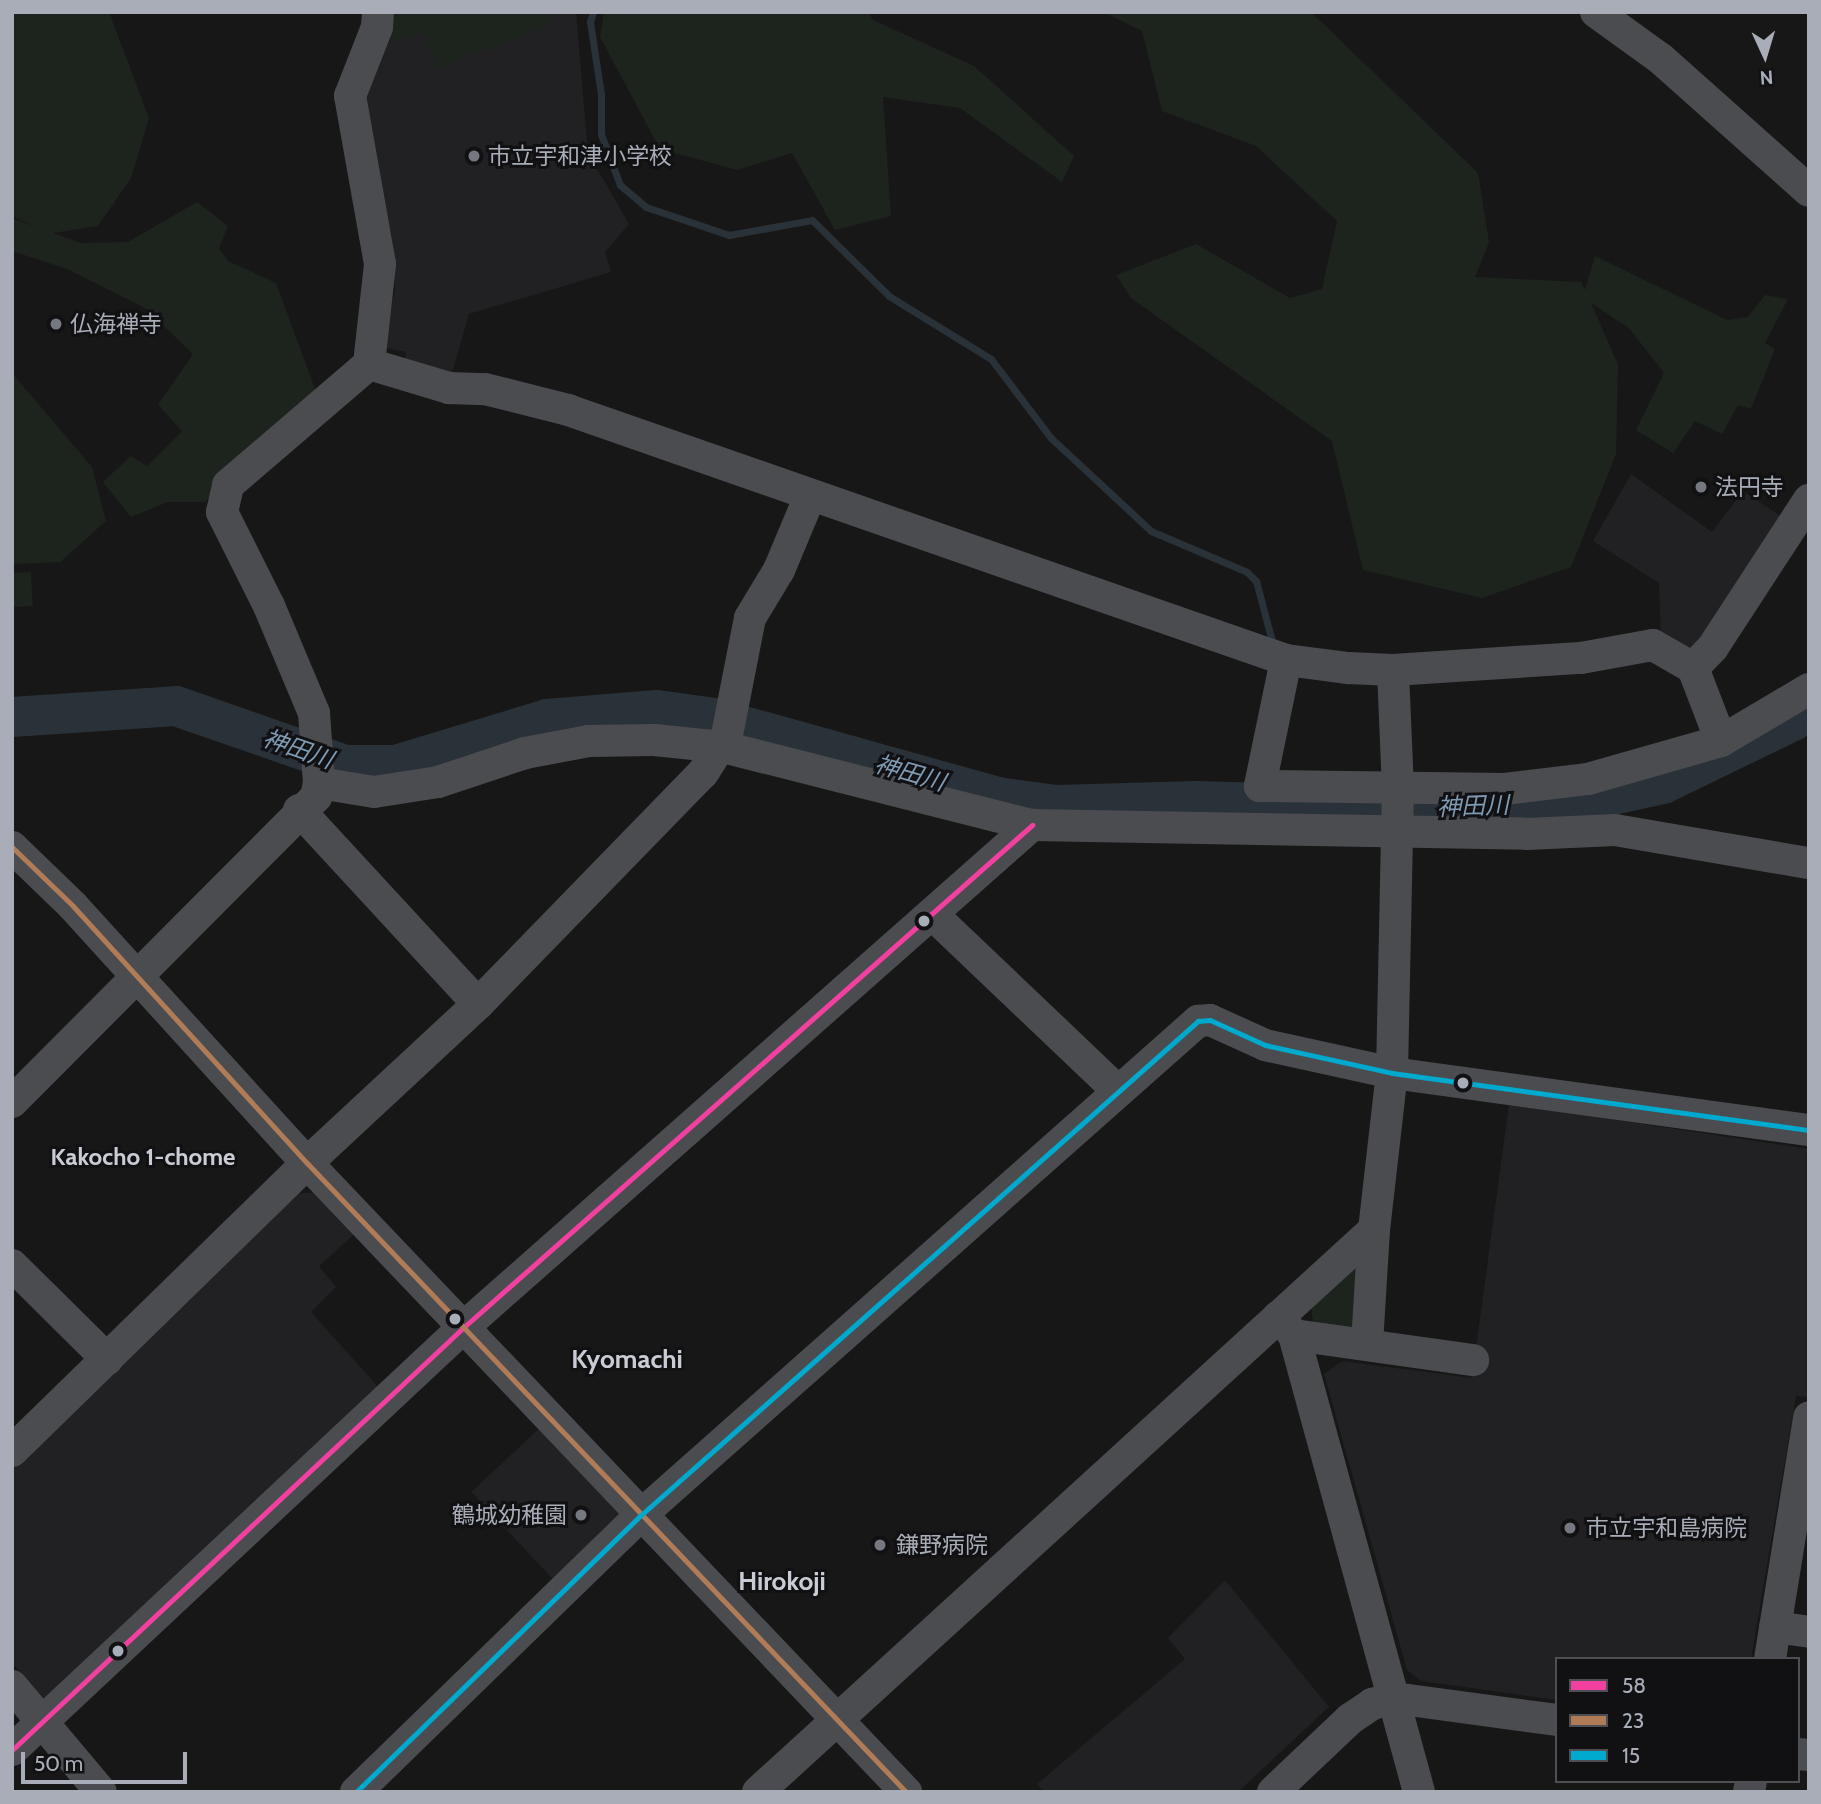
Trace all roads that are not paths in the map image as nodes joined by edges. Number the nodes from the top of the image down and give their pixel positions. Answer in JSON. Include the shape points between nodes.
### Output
{"nodes":[{"id":1,"x":378,"y":12,"type":"edge"},
{"id":2,"x":1596,"y":12,"type":"edge"},
{"id":3,"x":1809,"y":191,"type":"edge"},
{"id":4,"x":369,"y":364,"type":"junction"},
{"id":5,"x":810,"y":496,"type":"junction"},
{"id":6,"x":1807,"y":507,"type":"edge"},
{"id":7,"x":1286,"y":660,"type":"junction"},
{"id":8,"x":1693,"y":668,"type":"junction"},
{"id":9,"x":1394,"y":670,"type":"junction"},
{"id":10,"x":1809,"y":689,"type":"edge"},
{"id":11,"x":727,"y":732,"type":"junction"},
{"id":12,"x":1721,"y":741,"type":"junction"},
{"id":13,"x":318,"y":767,"type":"junction"},
{"id":14,"x":299,"y":810,"type":"junction"},
{"id":15,"x":1398,"y":811,"type":"junction"},
{"id":16,"x":1032,"y":825,"type":"junction"},
{"id":17,"x":12,"y":847,"type":"edge"},
{"id":18,"x":1809,"y":863,"type":"edge"},
{"id":19,"x":932,"y":914,"type":"junction"},
{"id":20,"x":138,"y":974,"type":"junction"},
{"id":21,"x":478,"y":1004,"type":"junction"},
{"id":22,"x":1392,"y":1073,"type":"junction"},
{"id":23,"x":1118,"y":1091,"type":"junction"},
{"id":24,"x":12,"y":1102,"type":"edge"},
{"id":25,"x":1809,"y":1130,"type":"edge"},
{"id":26,"x":307,"y":1163,"type":"junction"},
{"id":27,"x":1374,"y":1230,"type":"junction"},
{"id":28,"x":12,"y":1265,"type":"edge"},
{"id":29,"x":465,"y":1326,"type":"junction"},
{"id":30,"x":1286,"y":1326,"type":"junction"},
{"id":31,"x":1367,"y":1344,"type":"junction"},
{"id":32,"x":107,"y":1359,"type":"junction"},
{"id":33,"x":1474,"y":1360,"type":"dead end"},
{"id":34,"x":1809,"y":1417,"type":"edge"},
{"id":35,"x":12,"y":1451,"type":"edge"},
{"id":36,"x":641,"y":1515,"type":"junction"},
{"id":37,"x":1800,"y":1521,"type":"edge"},
{"id":38,"x":1775,"y":1627,"type":"junction"},
{"id":39,"x":1809,"y":1632,"type":"edge"},
{"id":40,"x":1770,"y":1657,"type":"edge"},
{"id":41,"x":12,"y":1686,"type":"edge"},
{"id":42,"x":1394,"y":1698,"type":"junction"},
{"id":43,"x":836,"y":1718,"type":"junction"},
{"id":44,"x":1555,"y":1720,"type":"edge"},
{"id":45,"x":44,"y":1725,"type":"junction"},
{"id":46,"x":12,"y":1750,"type":"edge"},
{"id":47,"x":101,"y":1792,"type":"edge"},
{"id":48,"x":356,"y":1792,"type":"edge"},
{"id":49,"x":758,"y":1792,"type":"edge"},
{"id":50,"x":906,"y":1792,"type":"edge"},
{"id":51,"x":1273,"y":1792,"type":"edge"},
{"id":52,"x":1419,"y":1792,"type":"edge"}],
"edges":[{"from":1,"to":4,"type":"street","via":[[377,27],[350,96],[380,264]]},
{"from":2,"to":3,"type":"street","via":[[1661,59]]},
{"from":4,"to":5,"type":"street","via":[[449,388],[485,389],[568,410]]},
{"from":4,"to":13,"type":"street","via":[[228,485],[222,512],[269,606],[314,713]]},
{"from":5,"to":7,"type":"street"},
{"from":5,"to":11,"type":"street","via":[[779,570],[750,618]]},
{"from":6,"to":8,"type":"street","via":[[1713,647]]},
{"from":7,"to":9,"type":"street"},
{"from":7,"to":15,"type":"street","via":[[1260,786]]},
{"from":8,"to":9,"type":"street","via":[[1653,645],[1581,658]]},
{"from":8,"to":12,"type":"street"},
{"from":9,"to":15,"type":"street"},
{"from":10,"to":12,"type":"street"},
{"from":11,"to":13,"type":"street","via":[[589,741],[525,753],[438,782],[374,792]]},
{"from":11,"to":16,"type":"street"},
{"from":11,"to":21,"type":"street","via":[[704,773]]},
{"from":12,"to":15,"type":"street","via":[[1588,779],[1505,789]]},
{"from":13,"to":14,"type":"street","via":[[316,797]]},
{"from":14,"to":20,"type":"street"},
{"from":14,"to":21,"type":"street"},
{"from":15,"to":16,"type":"street"},
{"from":15,"to":18,"type":"street","via":[[1615,830]]},
{"from":15,"to":22,"type":"street"},
{"from":16,"to":19,"type":"street"},
{"from":17,"to":20,"type":"street"},
{"from":19,"to":23,"type":"street"},
{"from":19,"to":29,"type":"street"},
{"from":20,"to":24,"type":"street"},
{"from":20,"to":26,"type":"street"},
{"from":21,"to":26,"type":"street"},
{"from":22,"to":23,"type":"street","via":[[1265,1045],[1210,1020],[1198,1021]]},
{"from":22,"to":25,"type":"street"},
{"from":22,"to":27,"type":"street"},
{"from":23,"to":36,"type":"street"},
{"from":26,"to":29,"type":"street"},
{"from":26,"to":32,"type":"street"},
{"from":27,"to":30,"type":"street"},
{"from":27,"to":31,"type":"street"},
{"from":28,"to":32,"type":"street"},
{"from":29,"to":36,"type":"street"},
{"from":29,"to":45,"type":"street"},
{"from":30,"to":31,"type":"street"},
{"from":30,"to":42,"type":"street"},
{"from":30,"to":43,"type":"street"},
{"from":31,"to":33,"type":"street"},
{"from":32,"to":35,"type":"street"},
{"from":34,"to":37,"type":"street"},
{"from":36,"to":43,"type":"street"},
{"from":36,"to":48,"type":"street"},
{"from":37,"to":38,"type":"street"},
{"from":38,"to":39,"type":"street"},
{"from":38,"to":40,"type":"street"},
{"from":41,"to":45,"type":"street"},
{"from":42,"to":44,"type":"street"},
{"from":42,"to":51,"type":"street","via":[[1372,1704],[1350,1719]]},
{"from":42,"to":52,"type":"street"},
{"from":43,"to":49,"type":"street"},
{"from":43,"to":50,"type":"street"},
{"from":45,"to":46,"type":"street"},
{"from":45,"to":47,"type":"street"}]}
